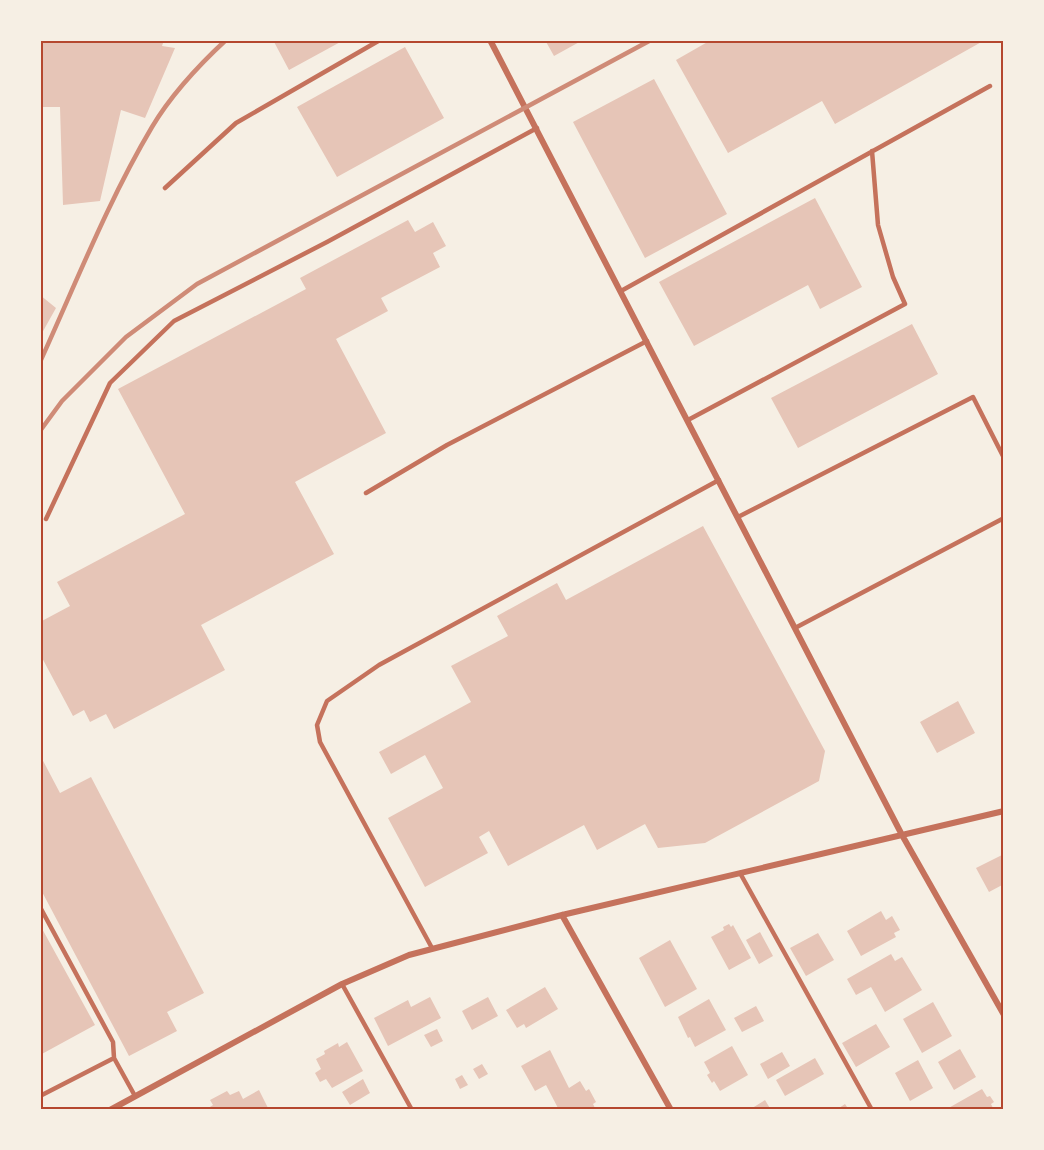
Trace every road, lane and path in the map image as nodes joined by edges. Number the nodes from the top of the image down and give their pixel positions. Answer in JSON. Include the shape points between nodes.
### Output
{"nodes":[{"id":1,"x":380,"y":40,"type":"edge"},
{"id":2,"x":490,"y":40,"type":"edge"},
{"id":3,"x":990,"y":86,"type":"dead end"},
{"id":4,"x":537,"y":128,"type":"junction"},
{"id":5,"x":872,"y":151,"type":"junction"},
{"id":6,"x":165,"y":188,"type":"dead end"},
{"id":7,"x":621,"y":291,"type":"junction"},
{"id":8,"x":647,"y":341,"type":"junction"},
{"id":9,"x":688,"y":420,"type":"junction"},
{"id":10,"x":1004,"y":458,"type":"edge"},
{"id":11,"x":719,"y":480,"type":"junction"},
{"id":12,"x":366,"y":493,"type":"dead end"},
{"id":13,"x":738,"y":517,"type":"junction"},
{"id":14,"x":1004,"y":518,"type":"edge"},
{"id":15,"x":46,"y":519,"type":"dead end"},
{"id":16,"x":795,"y":628,"type":"junction"},
{"id":17,"x":1004,"y":811,"type":"edge"},
{"id":18,"x":902,"y":835,"type":"junction"},
{"id":19,"x":740,"y":873,"type":"junction"},
{"id":20,"x":40,"y":908,"type":"edge"},
{"id":21,"x":562,"y":915,"type":"junction"},
{"id":22,"x":432,"y":948,"type":"junction"},
{"id":23,"x":342,"y":984,"type":"junction"},
{"id":24,"x":1004,"y":1015,"type":"edge"},
{"id":25,"x":114,"y":1058,"type":"junction"},
{"id":26,"x":40,"y":1096,"type":"edge"},
{"id":27,"x":135,"y":1096,"type":"junction"},
{"id":28,"x":123,"y":1107,"type":"edge"},
{"id":29,"x":110,"y":1110,"type":"edge"},
{"id":30,"x":412,"y":1110,"type":"edge"},
{"id":31,"x":671,"y":1110,"type":"edge"},
{"id":32,"x":872,"y":1110,"type":"edge"}],
"edges":[{"from":1,"to":6,"type":"lane","via":[[236,123]]},
{"from":2,"to":4,"type":"street"},
{"from":3,"to":5,"type":"lane"},
{"from":4,"to":7,"type":"street"},
{"from":4,"to":15,"type":"lane","via":[[174,321],[110,383]]},
{"from":5,"to":7,"type":"lane"},
{"from":5,"to":9,"type":"lane","via":[[879,225],[893,278],[905,304]]},
{"from":7,"to":8,"type":"street"},
{"from":8,"to":9,"type":"street"},
{"from":8,"to":12,"type":"lane","via":[[447,445]]},
{"from":9,"to":11,"type":"street"},
{"from":10,"to":13,"type":"lane","via":[[973,398]]},
{"from":11,"to":13,"type":"street"},
{"from":11,"to":22,"type":"lane","via":[[379,665],[327,701],[317,725],[320,742]]},
{"from":13,"to":16,"type":"street"},
{"from":14,"to":16,"type":"lane"},
{"from":16,"to":18,"type":"street"},
{"from":17,"to":18,"type":"street"},
{"from":18,"to":19,"type":"street"},
{"from":18,"to":24,"type":"street"},
{"from":19,"to":21,"type":"street"},
{"from":19,"to":32,"type":"lane"},
{"from":20,"to":25,"type":"lane","via":[[113,1042]]},
{"from":21,"to":22,"type":"street"},
{"from":21,"to":31,"type":"street"},
{"from":22,"to":23,"type":"street"},
{"from":23,"to":27,"type":"street"},
{"from":23,"to":30,"type":"lane"},
{"from":25,"to":26,"type":"lane"},
{"from":25,"to":27,"type":"lane"},
{"from":27,"to":28,"type":"street"},
{"from":28,"to":29,"type":"street"}]}
